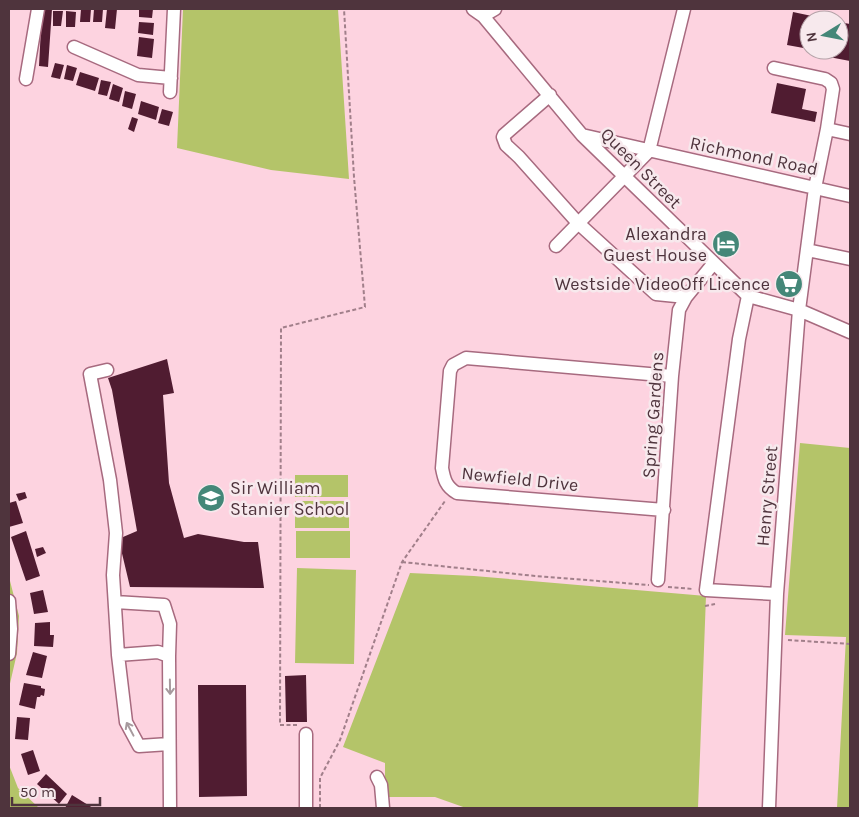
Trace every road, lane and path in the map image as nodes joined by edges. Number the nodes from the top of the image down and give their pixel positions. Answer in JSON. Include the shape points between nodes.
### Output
{"nodes":[{"id":1,"x":38,"y":9,"type":"edge"},
{"id":2,"x":174,"y":9,"type":"edge"},
{"id":3,"x":344,"y":9,"type":"edge"},
{"id":4,"x":495,"y":9,"type":"edge"},
{"id":5,"x":684,"y":9,"type":"edge"},
{"id":6,"x":478,"y":12,"type":"edge"},
{"id":7,"x":74,"y":47,"type":"dead end"},
{"id":8,"x":774,"y":68,"type":"dead end"},
{"id":9,"x":171,"y":78,"type":"junction"},
{"id":10,"x":26,"y":79,"type":"dead end"},
{"id":11,"x":170,"y":92,"type":"dead end"},
{"id":12,"x":550,"y":95,"type":"junction"},
{"id":13,"x":828,"y":127,"type":"junction"},
{"id":14,"x":850,"y":134,"type":"edge"},
{"id":15,"x":582,"y":135,"type":"junction"},
{"id":16,"x":649,"y":151,"type":"junction"},
{"id":17,"x":624,"y":176,"type":"junction"},
{"id":18,"x":815,"y":188,"type":"junction"},
{"id":19,"x":850,"y":196,"type":"edge"},
{"id":20,"x":578,"y":223,"type":"junction"},
{"id":21,"x":556,"y":246,"type":"dead end"},
{"id":22,"x":807,"y":250,"type":"junction"},
{"id":23,"x":850,"y":259,"type":"edge"},
{"id":24,"x":713,"y":264,"type":"junction"},
{"id":25,"x":748,"y":296,"type":"junction"},
{"id":26,"x":686,"y":297,"type":"junction"},
{"id":27,"x":800,"y":310,"type":"junction"},
{"id":28,"x":850,"y":332,"type":"edge"},
{"id":29,"x":107,"y":370,"type":"dead end"},
{"id":30,"x":672,"y":376,"type":"junction"},
{"id":31,"x":452,"y":491,"type":"junction"},
{"id":32,"x":664,"y":510,"type":"junction"},
{"id":33,"x":402,"y":562,"type":"junction"},
{"id":34,"x":658,"y":580,"type":"dead end"},
{"id":35,"x":602,"y":582,"type":"dead end"},
{"id":36,"x":777,"y":594,"type":"junction"},
{"id":37,"x":9,"y":601,"type":"edge"},
{"id":38,"x":115,"y":602,"type":"junction"},
{"id":39,"x":775,"y":638,"type":"junction"},
{"id":40,"x":850,"y":644,"type":"edge"},
{"id":41,"x":9,"y":654,"type":"edge"},
{"id":42,"x":118,"y":656,"type":"junction"},
{"id":43,"x":169,"y":656,"type":"junction"},
{"id":44,"x":305,"y":730,"type":"joint"},
{"id":45,"x":169,"y":744,"type":"junction"},
{"id":46,"x":377,"y":777,"type":"dead end"},
{"id":47,"x":170,"y":808,"type":"edge"},
{"id":48,"x":306,"y":808,"type":"edge"},
{"id":49,"x":320,"y":808,"type":"edge"},
{"id":50,"x":383,"y":808,"type":"edge"},
{"id":51,"x":769,"y":808,"type":"edge"}],
"edges":[{"from":1,"to":10,"type":"street"},
{"from":2,"to":9,"type":"street"},
{"from":3,"to":44,"type":"path","via":[[365,307],[281,328],[280,725]]},
{"from":4,"to":6,"type":"street"},
{"from":5,"to":16,"type":"street"},
{"from":6,"to":12,"type":"street","name":"Queen Street"},
{"from":7,"to":9,"type":"street","via":[[138,75]]},
{"from":8,"to":13,"type":"street","name":"Henry Street","via":[[831,83],[833,94]]},
{"from":9,"to":11,"type":"street"},
{"from":12,"to":15,"type":"street","name":"Queen Street"},
{"from":12,"to":20,"type":"street","via":[[504,135],[504,141]]},
{"from":13,"to":14,"type":"street"},
{"from":13,"to":18,"type":"street","name":"Henry Street"},
{"from":15,"to":16,"type":"street","name":"Richmond Road"},
{"from":15,"to":17,"type":"street","name":"Queen Street"},
{"from":16,"to":17,"type":"street"},
{"from":16,"to":18,"type":"street","name":"Richmond Road"},
{"from":17,"to":20,"type":"street"},
{"from":17,"to":24,"type":"street","name":"Queen Street"},
{"from":18,"to":19,"type":"street","name":"Richmond Road"},
{"from":18,"to":22,"type":"street","name":"Henry Street"},
{"from":20,"to":21,"type":"street"},
{"from":20,"to":26,"type":"street","via":[[656,294]]},
{"from":22,"to":23,"type":"street"},
{"from":22,"to":27,"type":"street","name":"Henry Street"},
{"from":24,"to":25,"type":"street","name":"Queen Street"},
{"from":24,"to":26,"type":"street","name":"Spring Gardens"},
{"from":25,"to":27,"type":"street","name":"Queen Street"},
{"from":25,"to":36,"type":"street","via":[[739,339],[706,590]]},
{"from":26,"to":30,"type":"street","name":"Spring Gardens","via":[[679,310]]},
{"from":27,"to":28,"type":"street","name":"Queen Street"},
{"from":27,"to":36,"type":"street","name":"Henry Street"},
{"from":29,"to":38,"type":"street","via":[[90,374],[116,533]]},
{"from":30,"to":31,"type":"street","name":"Newfield Drive","via":[[466,358],[453,364],[442,468],[445,482]]},
{"from":30,"to":32,"type":"street","name":"Spring Gardens"},
{"from":31,"to":32,"type":"street","name":"Newfield Drive"},
{"from":31,"to":33,"type":"path"},
{"from":32,"to":34,"type":"street","name":"Spring Gardens"},
{"from":33,"to":35,"type":"path"},
{"from":33,"to":49,"type":"path","via":[[340,740],[320,778]]},
{"from":36,"to":39,"type":"street","name":"Henry Street"},
{"from":37,"to":41,"type":"street"},
{"from":38,"to":42,"type":"street"},
{"from":38,"to":43,"type":"street","via":[[164,605],[170,624]]},
{"from":39,"to":40,"type":"path"},
{"from":39,"to":51,"type":"street","name":"Henry Street"},
{"from":42,"to":43,"type":"street","via":[[158,652]]},
{"from":45,"to":42,"type":"street","one_way":true,"via":[[139,746],[126,722]]},
{"from":43,"to":45,"type":"street","one_way":true},
{"from":44,"to":48,"type":"street"},
{"from":45,"to":47,"type":"street"},
{"from":46,"to":50,"type":"street"}]}
